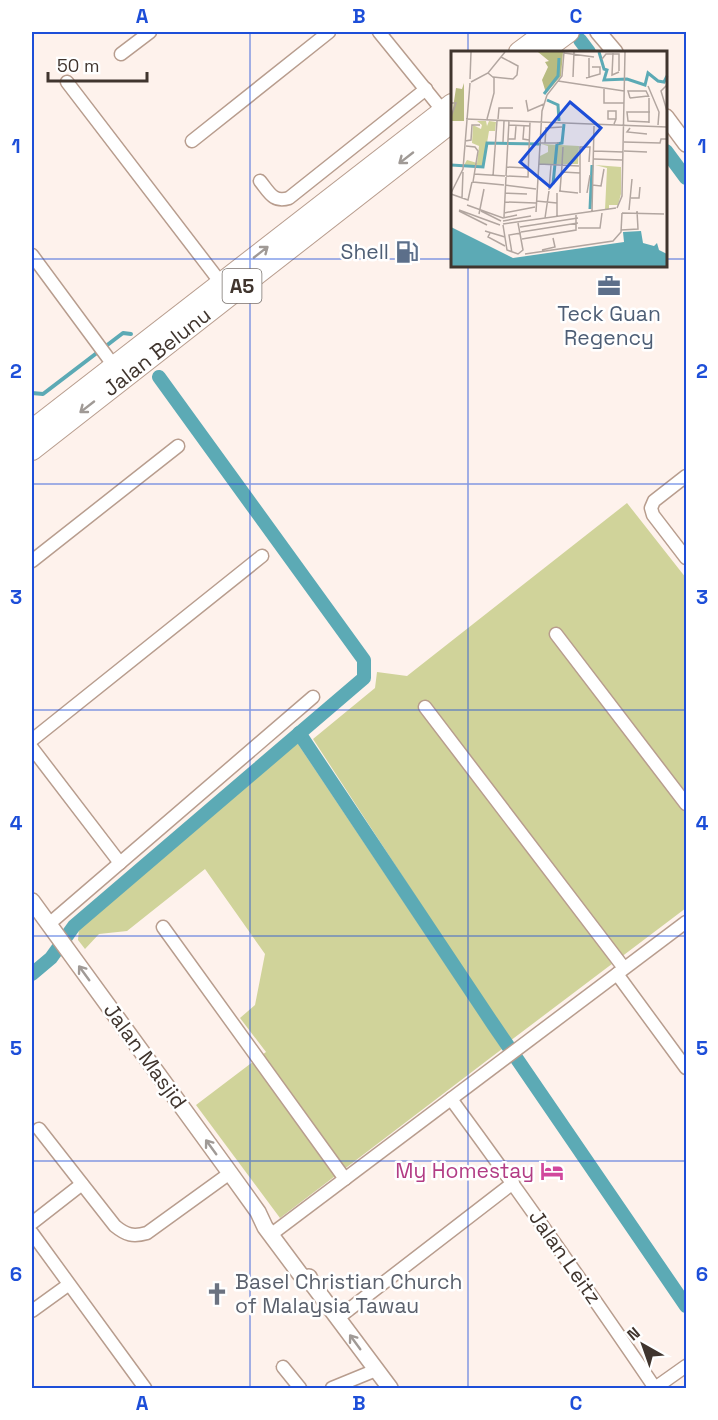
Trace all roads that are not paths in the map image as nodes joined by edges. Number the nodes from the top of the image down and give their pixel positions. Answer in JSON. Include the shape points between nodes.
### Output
{"nodes":[{"id":1,"x":150,"y":32,"type":"edge"},
{"id":2,"x":329,"y":32,"type":"edge"},
{"id":3,"x":379,"y":32,"type":"edge"},
{"id":4,"x":546,"y":32,"type":"edge"},
{"id":5,"x":569,"y":32,"type":"edge"},
{"id":6,"x":598,"y":32,"type":"edge"},
{"id":7,"x":520,"y":51,"type":"edge"},
{"id":8,"x":543,"y":51,"type":"edge"},
{"id":9,"x":614,"y":51,"type":"edge"},
{"id":10,"x":121,"y":54,"type":"dead end"},
{"id":11,"x":67,"y":82,"type":"dead end"},
{"id":12,"x":426,"y":89,"type":"junction"},
{"id":13,"x":450,"y":112,"type":"edge"},
{"id":14,"x":667,"y":118,"type":"edge"},
{"id":15,"x":192,"y":141,"type":"dead end"},
{"id":16,"x":687,"y":144,"type":"edge"},
{"id":17,"x":260,"y":181,"type":"dead end"},
{"id":18,"x":32,"y":255,"type":"edge"},
{"id":19,"x":221,"y":283,"type":"junction"},
{"id":20,"x":106,"y":355,"type":"junction"},
{"id":21,"x":32,"y":430,"type":"edge"},
{"id":22,"x":178,"y":446,"type":"dead end"},
{"id":23,"x":32,"y":450,"type":"edge"},
{"id":24,"x":687,"y":476,"type":"edge"},
{"id":25,"x":262,"y":556,"type":"dead end"},
{"id":26,"x":687,"y":558,"type":"edge"},
{"id":27,"x":32,"y":561,"type":"edge"},
{"id":28,"x":556,"y":634,"type":"dead end"},
{"id":29,"x":313,"y":697,"type":"dead end"},
{"id":30,"x":425,"y":706,"type":"dead end"},
{"id":31,"x":32,"y":740,"type":"edge"},
{"id":32,"x":32,"y":748,"type":"edge"},
{"id":33,"x":687,"y":804,"type":"edge"},
{"id":34,"x":120,"y":863,"type":"junction"},
{"id":35,"x":32,"y":901,"type":"edge"},
{"id":36,"x":687,"y":922,"type":"edge"},
{"id":37,"x":163,"y":927,"type":"dead end"},
{"id":38,"x":52,"y":928,"type":"junction"},
{"id":39,"x":621,"y":971,"type":"junction"},
{"id":40,"x":687,"y":1068,"type":"edge"},
{"id":41,"x":451,"y":1099,"type":"junction"},
{"id":42,"x":39,"y":1129,"type":"dead end"},
{"id":43,"x":230,"y":1173,"type":"junction"},
{"id":44,"x":345,"y":1179,"type":"junction"},
{"id":45,"x":513,"y":1183,"type":"junction"},
{"id":46,"x":82,"y":1184,"type":"junction"},
{"id":47,"x":258,"y":1212,"type":"junction"},
{"id":48,"x":32,"y":1223,"type":"edge"},
{"id":49,"x":277,"y":1230,"type":"junction"},
{"id":50,"x":32,"y":1233,"type":"edge"},
{"id":51,"x":68,"y":1285,"type":"junction"},
{"id":52,"x":314,"y":1285,"type":"junction"},
{"id":53,"x":32,"y":1311,"type":"edge"},
{"id":54,"x":338,"y":1318,"type":"junction"},
{"id":55,"x":687,"y":1366,"type":"edge"},
{"id":56,"x":283,"y":1367,"type":"dead end"},
{"id":57,"x":376,"y":1370,"type":"junction"},
{"id":58,"x":655,"y":1388,"type":"edge"},
{"id":59,"x":145,"y":1389,"type":"edge"},
{"id":60,"x":300,"y":1389,"type":"edge"},
{"id":61,"x":332,"y":1389,"type":"edge"},
{"id":62,"x":390,"y":1389,"type":"edge"}],
"edges":[{"from":1,"to":10,"type":"street"},
{"from":2,"to":15,"type":"street"},
{"from":3,"to":12,"type":"street"},
{"from":4,"to":7,"type":"highway"},
{"from":5,"to":8,"type":"highway"},
{"from":6,"to":9,"type":"street"},
{"from":11,"to":19,"type":"street"},
{"from":12,"to":13,"type":"street"},
{"from":12,"to":17,"type":"street","via":[[289,198],[275,199]]},
{"from":19,"to":13,"type":"highway","name":"Jalan Belunu","number":"A5","one_way":true},
{"from":13,"to":23,"type":"highway","name":"Jalan Belunu","number":"A5","one_way":true},
{"from":14,"to":16,"type":"street"},
{"from":18,"to":20,"type":"street"},
{"from":19,"to":20,"type":"highway","name":"Jalan Belunu","number":"A5"},
{"from":20,"to":21,"type":"highway","name":"Jalan Belunu","number":"A5"},
{"from":22,"to":27,"type":"street"},
{"from":24,"to":26,"type":"street","via":[[654,501],[651,508]]},
{"from":25,"to":31,"type":"street"},
{"from":28,"to":33,"type":"street"},
{"from":29,"to":34,"type":"street"},
{"from":30,"to":39,"type":"street"},
{"from":32,"to":34,"type":"street"},
{"from":34,"to":38,"type":"street"},
{"from":35,"to":38,"type":"street","name":"Jalan Masjid"},
{"from":36,"to":39,"type":"street"},
{"from":37,"to":44,"type":"street"},
{"from":43,"to":38,"type":"street","name":"Jalan Masjid","one_way":true},
{"from":39,"to":40,"type":"street"},
{"from":39,"to":41,"type":"street"},
{"from":41,"to":44,"type":"street"},
{"from":41,"to":45,"type":"street","name":"Jalan Leitz"},
{"from":42,"to":46,"type":"street"},
{"from":43,"to":46,"type":"street","via":[[147,1233],[135,1236],[124,1234],[115,1226]]},
{"from":43,"to":47,"type":"street","name":"Jalan Masjid"},
{"from":44,"to":49,"type":"street"},
{"from":45,"to":54,"type":"street"},
{"from":45,"to":58,"type":"street","name":"Jalan Leitz"},
{"from":46,"to":48,"type":"street"},
{"from":47,"to":49,"type":"street","name":"Jalan Masjid"},
{"from":47,"to":52,"type":"street","name":"Jalan Masjid","via":[[300,1274]]},
{"from":49,"to":52,"type":"street","name":"Jalan Masjid"},
{"from":50,"to":51,"type":"street"},
{"from":51,"to":53,"type":"street"},
{"from":51,"to":59,"type":"street"},
{"from":52,"to":54,"type":"street","name":"Jalan Masjid"},
{"from":57,"to":54,"type":"street","name":"Jalan Masjid","one_way":true},
{"from":55,"to":58,"type":"street"},
{"from":56,"to":60,"type":"street"},
{"from":57,"to":61,"type":"street"},
{"from":57,"to":62,"type":"street","name":"Jalan Masjid"}]}
